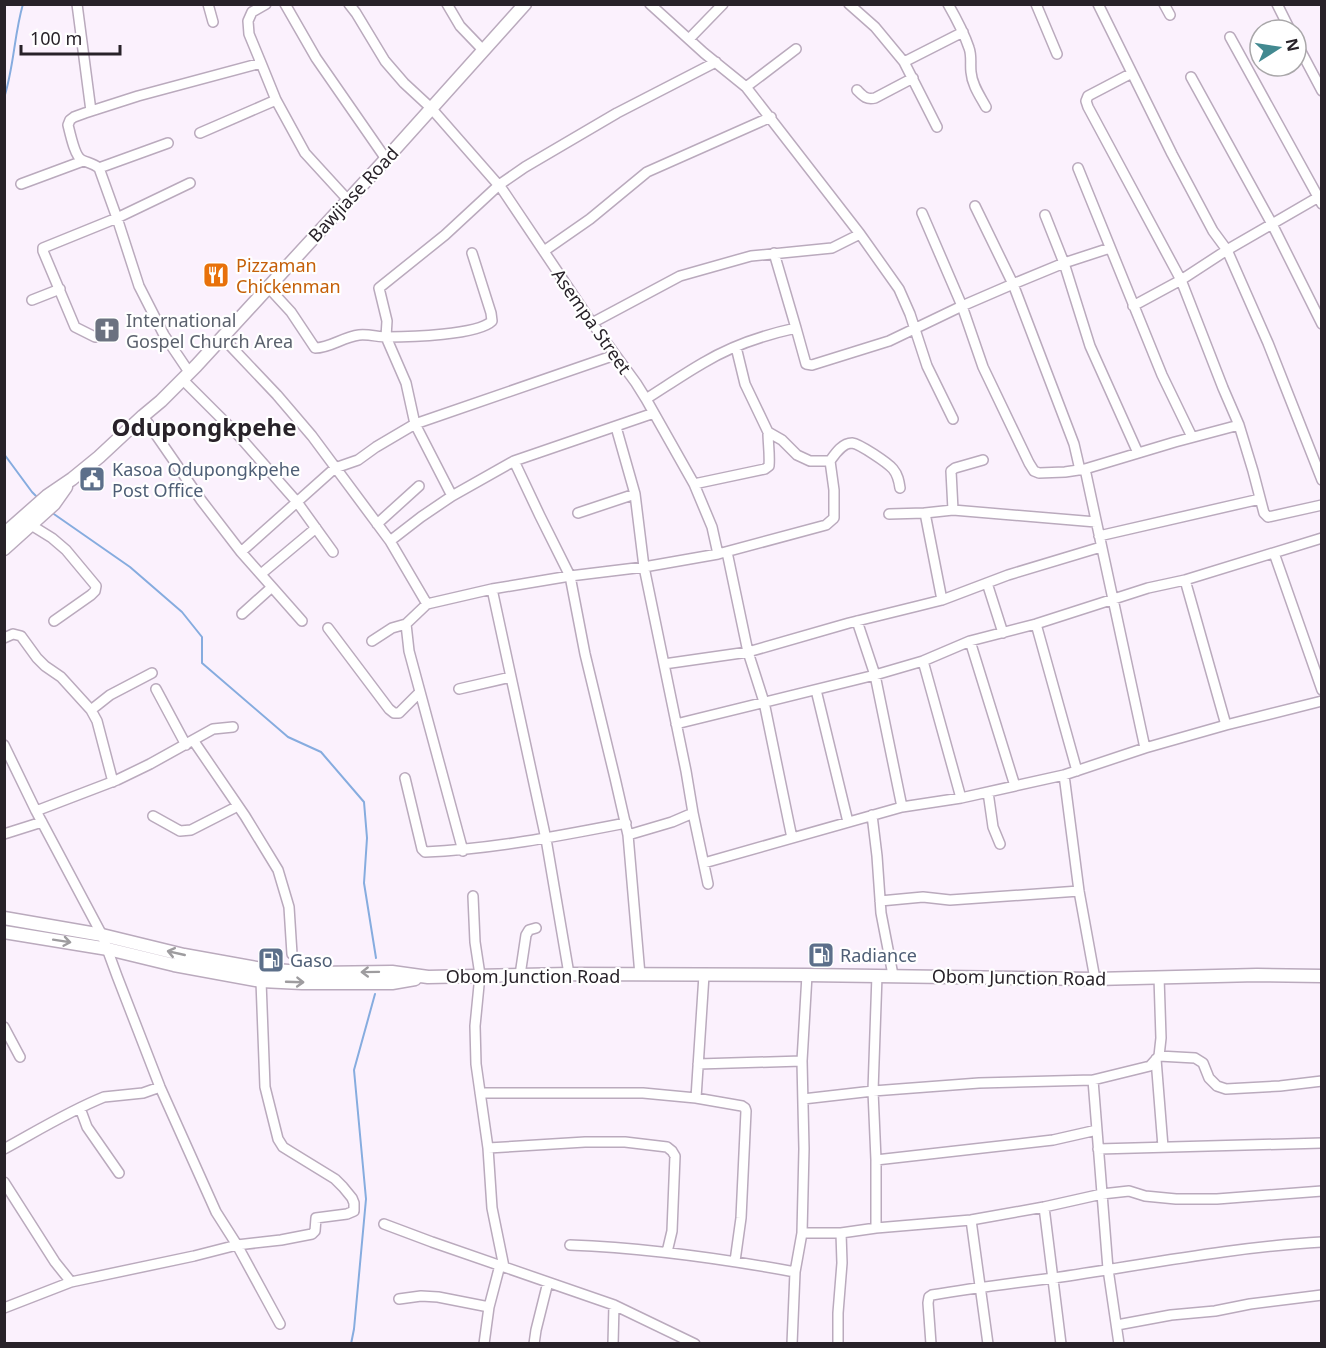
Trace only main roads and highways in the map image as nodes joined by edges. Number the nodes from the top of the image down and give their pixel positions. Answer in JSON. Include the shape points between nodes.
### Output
{"nodes":[{"id":1,"x":525,"y":4,"type":"edge"},
{"id":2,"x":39,"y":511,"type":"junction"},
{"id":3,"x":4,"y":534,"type":"edge"},
{"id":4,"x":4,"y":549,"type":"edge"},
{"id":5,"x":4,"y":918,"type":"edge"},
{"id":6,"x":4,"y":932,"type":"edge"},
{"id":7,"x":428,"y":976,"type":"junction"},
{"id":8,"x":1322,"y":976,"type":"edge"}],
"edges":[{"from":1,"to":2,"type":"main road","name":"Bawjiase Road","via":[[186,376]]},
{"from":2,"to":3,"type":"main road","name":"Bawjiase Road"},
{"from":2,"to":4,"type":"main road","name":"Bawjiase Road","via":[[31,525]]},
{"from":7,"to":5,"type":"main road","name":"Obom Junction Road","one_way":true,"via":[[262,969]]},
{"from":6,"to":7,"type":"main road","name":"Obom Junction Road","one_way":true,"via":[[261,981],[392,983]]},
{"from":7,"to":8,"type":"main road","name":"Obom Junction Road"}]}
